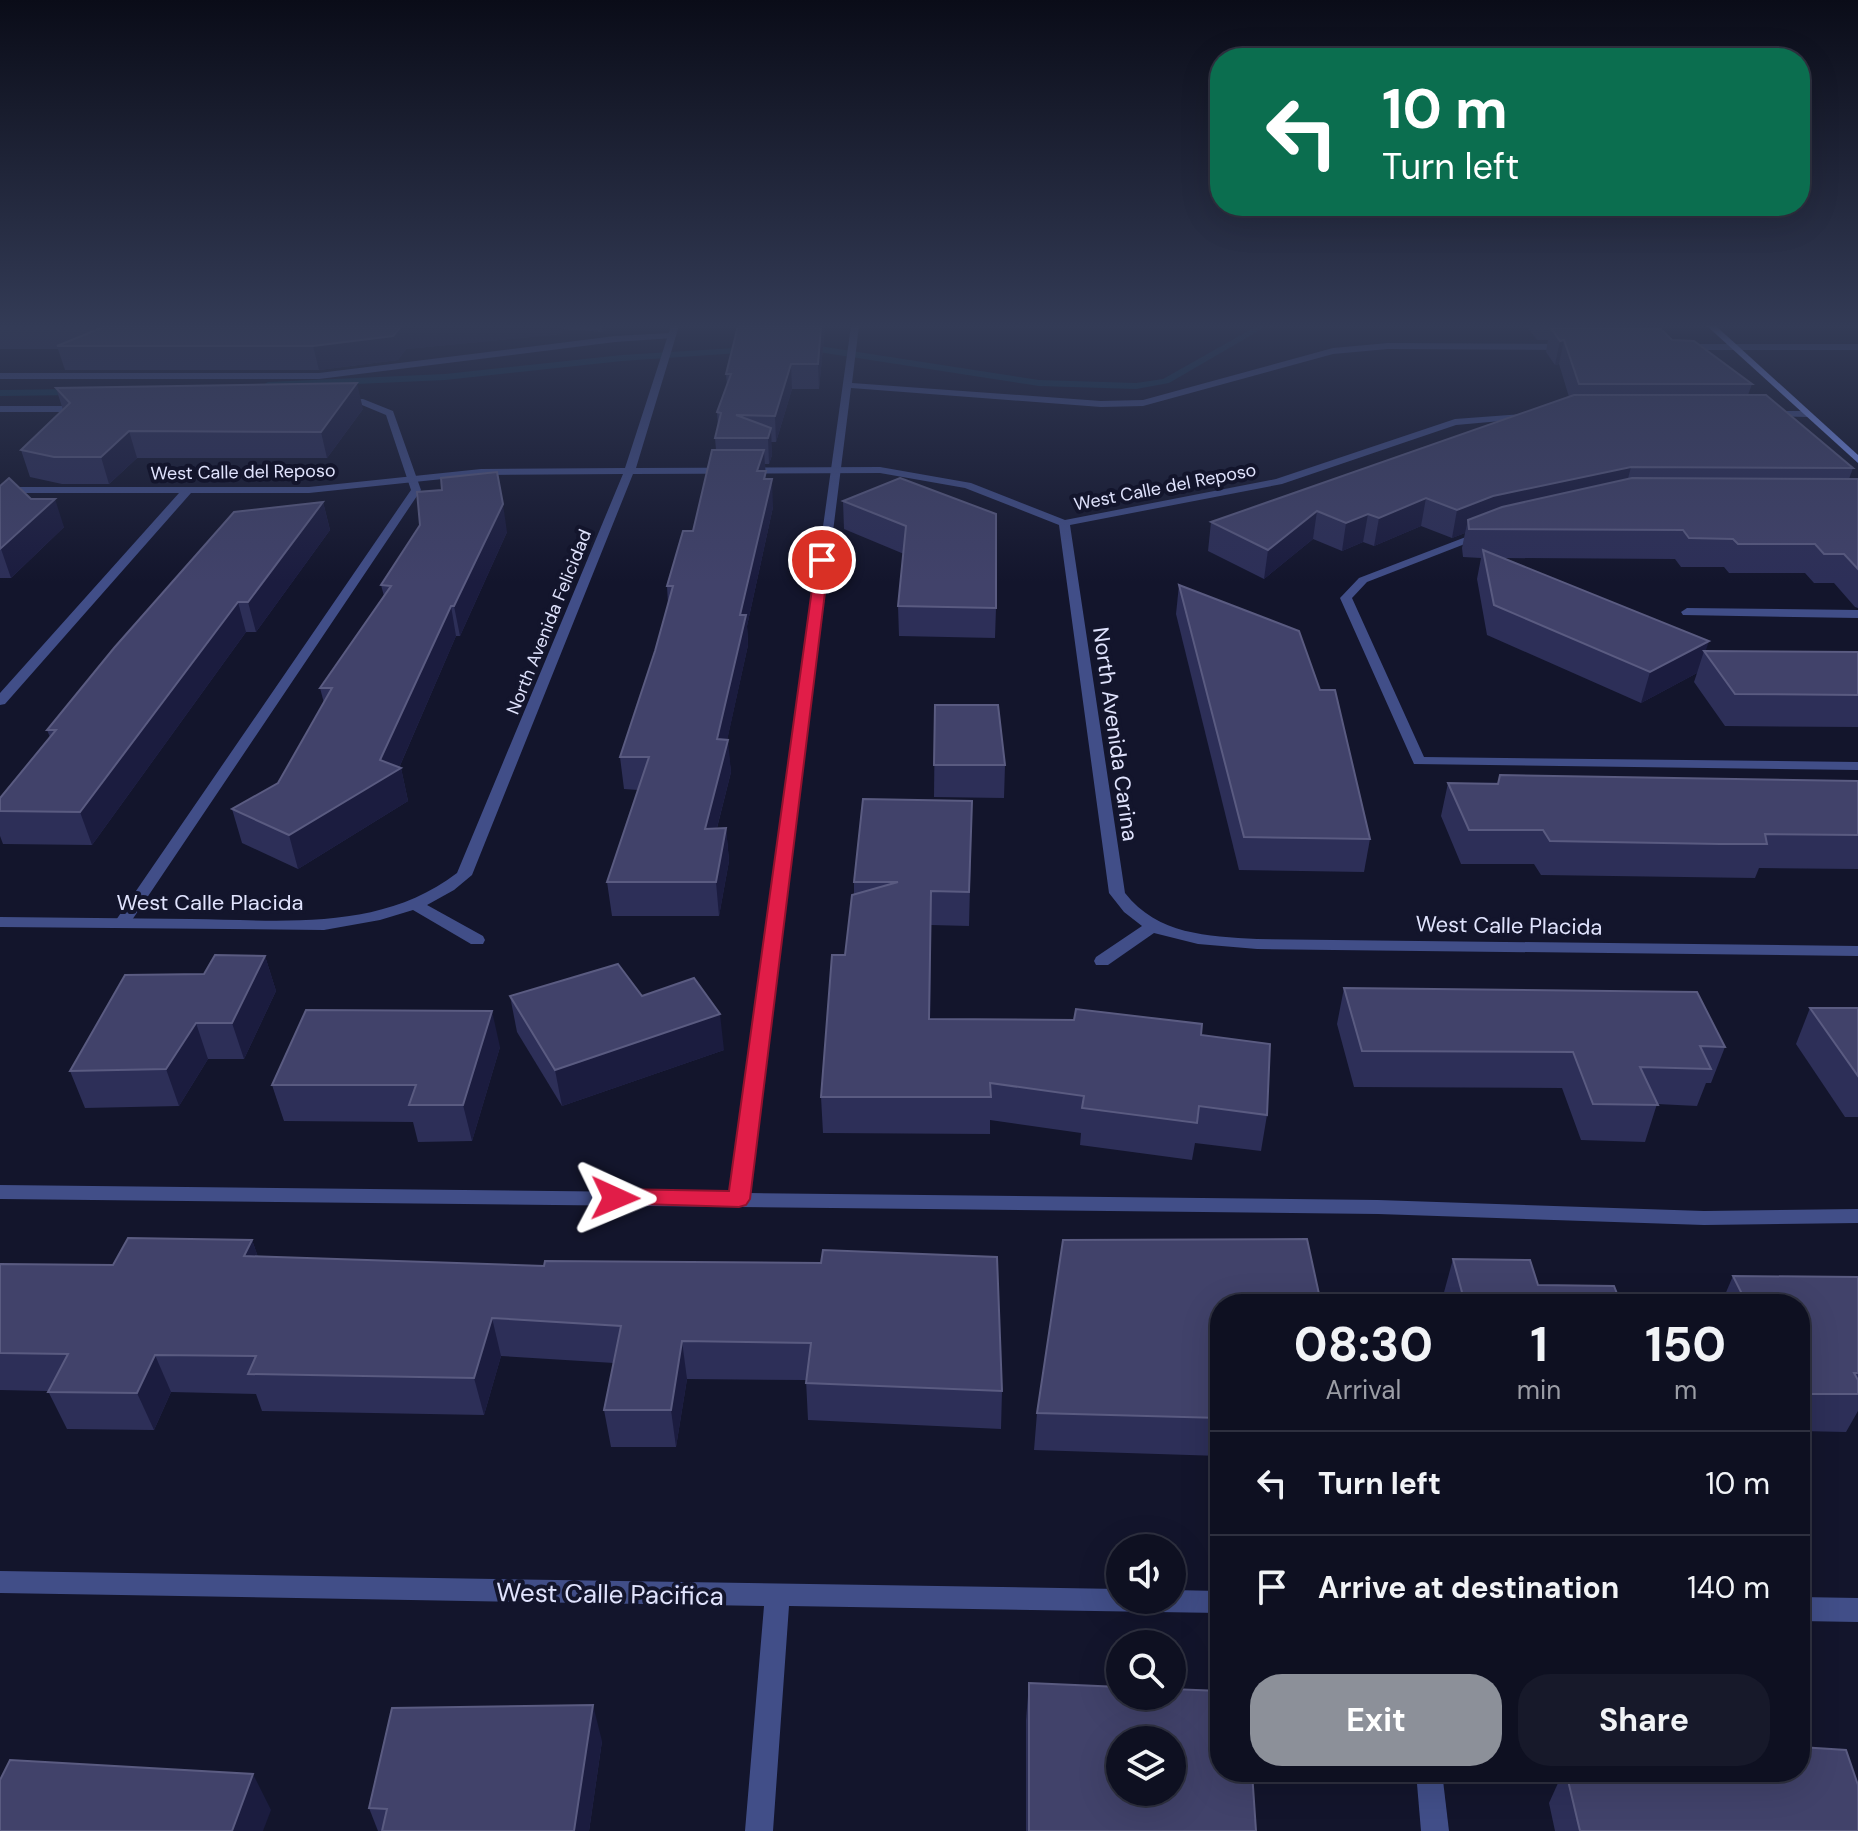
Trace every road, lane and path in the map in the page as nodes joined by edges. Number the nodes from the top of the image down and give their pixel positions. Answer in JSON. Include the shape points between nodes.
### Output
{"nodes":[{"id":1,"x":386,"y":411,"type":"edge"},
{"id":2,"x":648,"y":411,"type":"edge"},
{"id":3,"x":842,"y":411,"type":"edge"},
{"id":4,"x":1804,"y":411,"type":"edge"},
{"id":5,"x":1759,"y":414,"type":"edge"},
{"id":6,"x":1807,"y":414,"type":"junction"},
{"id":7,"x":1551,"y":415,"type":"edge"},
{"id":8,"x":1858,"y":460,"type":"edge"},
{"id":9,"x":834,"y":468,"type":"junction"},
{"id":10,"x":630,"y":470,"type":"junction"},
{"id":11,"x":413,"y":479,"type":"junction"},
{"id":12,"x":0,"y":490,"type":"edge"},
{"id":13,"x":188,"y":490,"type":"junction"},
{"id":14,"x":1064,"y":523,"type":"junction"},
{"id":15,"x":1492,"y":529,"type":"edge"},
{"id":16,"x":1687,"y":612,"type":"dead end"},
{"id":17,"x":1858,"y":614,"type":"edge"},
{"id":18,"x":0,"y":701,"type":"edge"},
{"id":19,"x":1858,"y":766,"type":"edge"},
{"id":20,"x":417,"y":906,"type":"junction"},
{"id":21,"x":0,"y":922,"type":"edge"},
{"id":22,"x":122,"y":923,"type":"junction"},
{"id":23,"x":1157,"y":928,"type":"junction"},
{"id":24,"x":477,"y":940,"type":"dead end"},
{"id":25,"x":1858,"y":951,"type":"edge"},
{"id":26,"x":1102,"y":961,"type":"dead end"},
{"id":27,"x":0,"y":1192,"type":"edge"},
{"id":28,"x":739,"y":1199,"type":"junction"},
{"id":29,"x":1858,"y":1216,"type":"edge"},
{"id":30,"x":0,"y":1582,"type":"edge"},
{"id":31,"x":777,"y":1597,"type":"junction"},
{"id":32,"x":1210,"y":1602,"type":"edge"},
{"id":33,"x":1810,"y":1609,"type":"edge"},
{"id":34,"x":1858,"y":1610,"type":"edge"},
{"id":35,"x":1430,"y":1782,"type":"edge"},
{"id":36,"x":759,"y":1831,"type":"edge"},
{"id":37,"x":1435,"y":1831,"type":"edge"}],
"edges":[{"from":1,"to":11,"type":"street"},
{"from":2,"to":10,"type":"street","name":"North Avenida Felicidad"},
{"from":3,"to":9,"type":"street"},
{"from":4,"to":6,"type":"street"},
{"from":5,"to":6,"type":"street"},
{"from":6,"to":8,"type":"street"},
{"from":7,"to":14,"type":"street","name":"West Calle del Reposo","via":[[1455,422],[1278,482]]},
{"from":9,"to":10,"type":"street","name":"West Calle del Reposo"},
{"from":9,"to":14,"type":"street","name":"West Calle del Reposo","via":[[967,485]]},
{"from":9,"to":28,"type":"street"},
{"from":10,"to":11,"type":"street","name":"West Calle del Reposo","via":[[481,472]]},
{"from":10,"to":20,"type":"street","name":"North Avenida Felicidad","via":[[464,875]]},
{"from":11,"to":13,"type":"street","name":"West Calle del Reposo","via":[[309,490]]},
{"from":11,"to":22,"type":"street","via":[[416,490]]},
{"from":12,"to":13,"type":"street","name":"West Calle del Reposo"},
{"from":13,"to":18,"type":"street"},
{"from":14,"to":23,"type":"street","name":"North Avenida Carina","via":[[1117,893],[1125,906]]},
{"from":15,"to":19,"type":"street","via":[[1363,580],[1346,598],[1419,761]]},
{"from":16,"to":17,"type":"street"},
{"from":20,"to":22,"type":"street","name":"West Calle Placida","via":[[324,925]]},
{"from":20,"to":24,"type":"street"},
{"from":21,"to":22,"type":"street","name":"West Calle Placida"},
{"from":23,"to":25,"type":"street","name":"West Calle Placida","via":[[1188,938],[1257,944]]},
{"from":23,"to":26,"type":"street"},
{"from":27,"to":28,"type":"street"},
{"from":28,"to":29,"type":"street","via":[[1378,1207],[1704,1218]]},
{"from":30,"to":31,"type":"street","name":"West Calle Pacifica"},
{"from":31,"to":32,"type":"street","name":"West Calle Pacifica"},
{"from":31,"to":36,"type":"street"},
{"from":33,"to":34,"type":"street"},
{"from":35,"to":37,"type":"street"}]}
